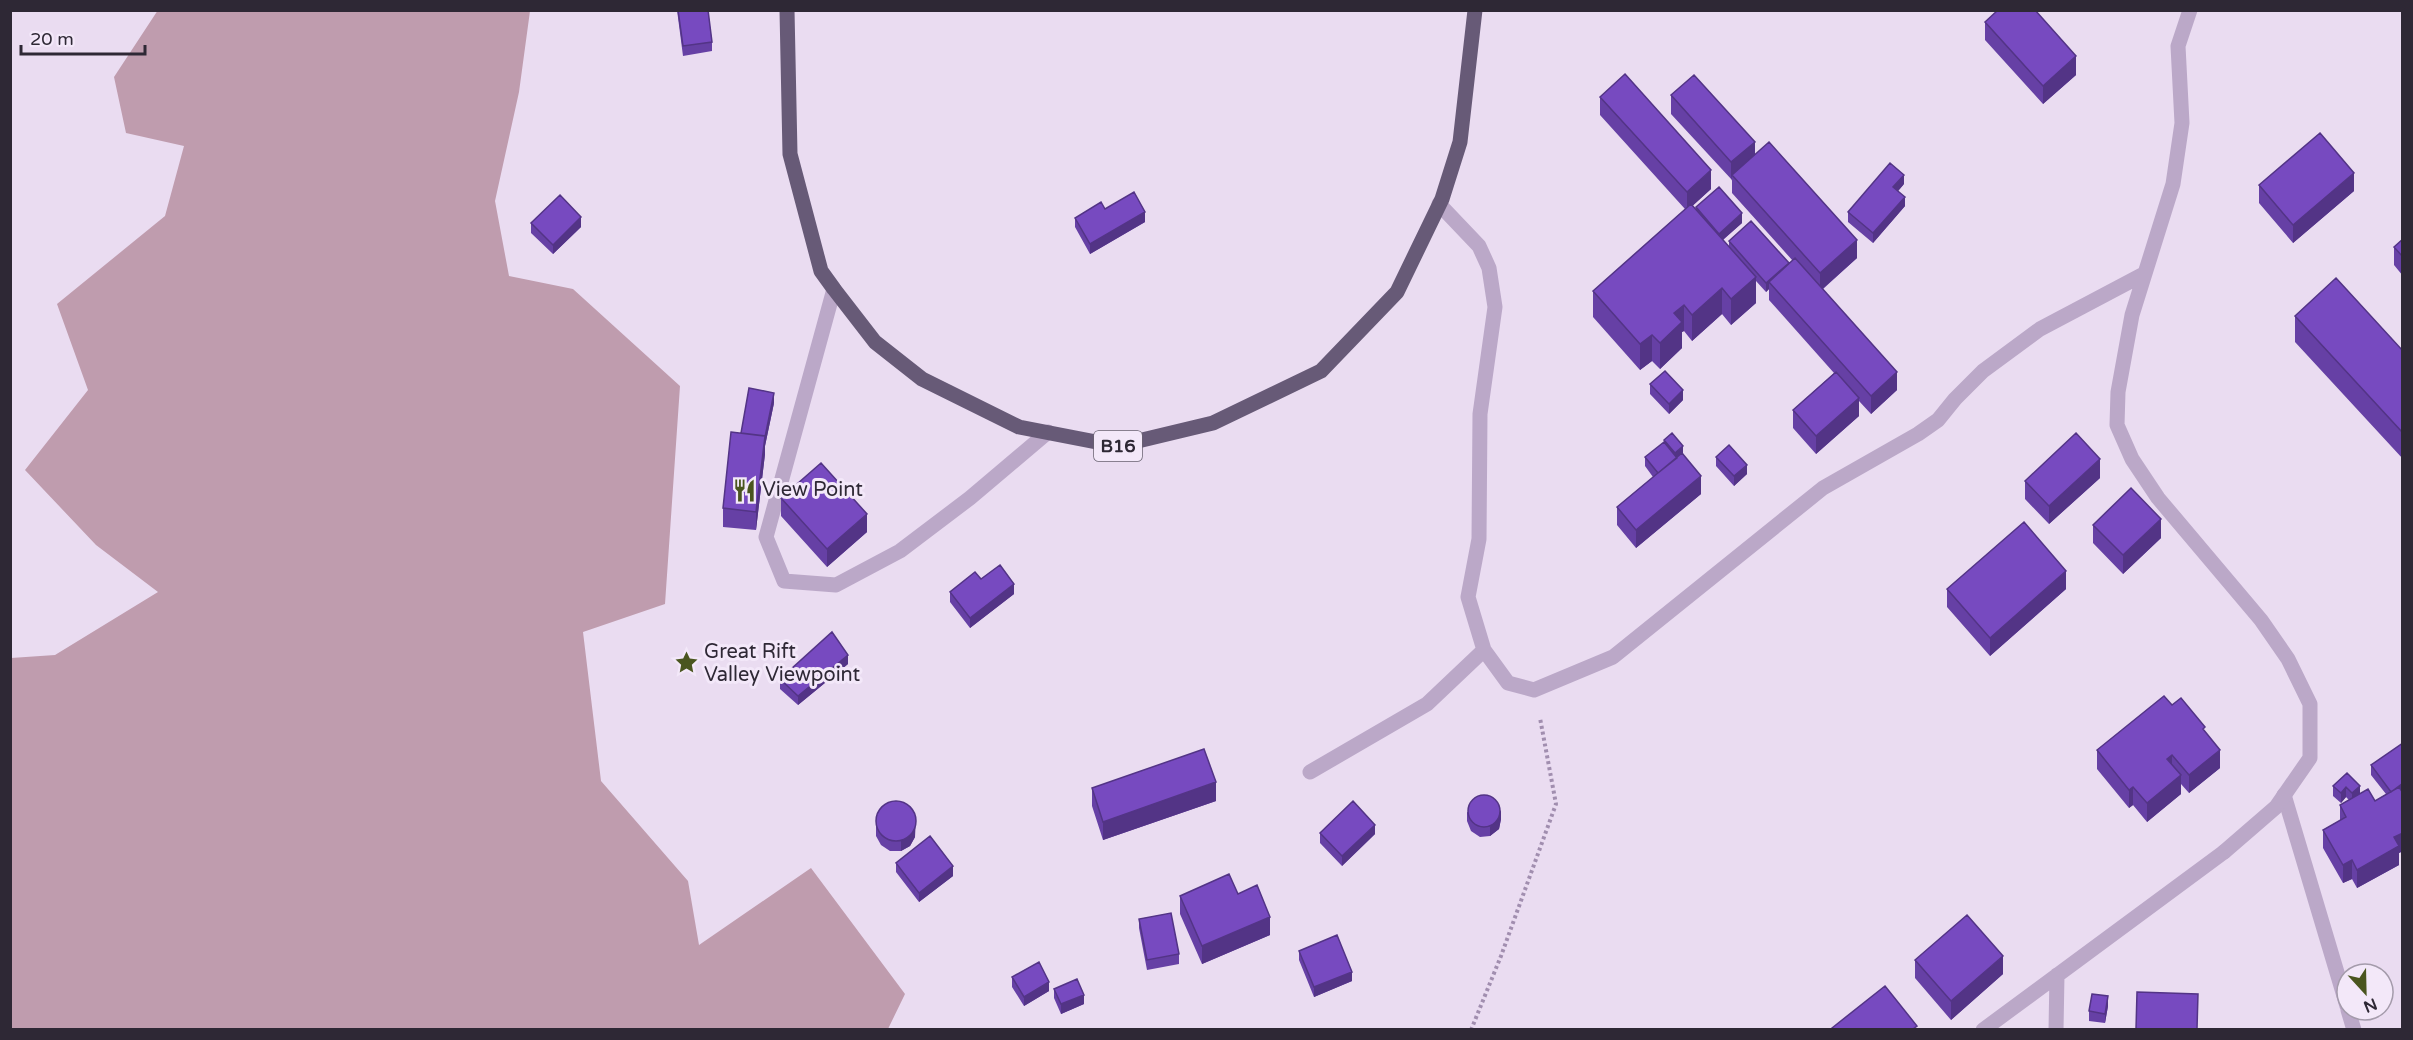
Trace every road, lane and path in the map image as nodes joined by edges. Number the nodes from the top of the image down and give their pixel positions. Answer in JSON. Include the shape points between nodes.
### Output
{"nodes":[{"id":1,"x":787,"y":10,"type":"edge"},
{"id":2,"x":1475,"y":10,"type":"edge"},
{"id":3,"x":2190,"y":10,"type":"edge"},
{"id":4,"x":1439,"y":204,"type":"junction"},
{"id":5,"x":2144,"y":274,"type":"junction"},
{"id":6,"x":834,"y":289,"type":"junction"},
{"id":7,"x":1048,"y":432,"type":"junction"},
{"id":8,"x":1484,"y":650,"type":"junction"},
{"id":9,"x":1534,"y":690,"type":"junction"},
{"id":10,"x":1310,"y":772,"type":"dead end"},
{"id":11,"x":2284,"y":795,"type":"junction"},
{"id":12,"x":2335,"y":965,"type":"edge"},
{"id":13,"x":2057,"y":975,"type":"junction"},
{"id":14,"x":1470,"y":1029,"type":"edge"},
{"id":15,"x":1983,"y":1029,"type":"edge"},
{"id":16,"x":2056,"y":1029,"type":"edge"}],
"edges":[{"from":1,"to":6,"type":"main road","number":"B16","via":[[790,154],[821,271]]},
{"from":2,"to":4,"type":"main road","number":"B16","via":[[1460,142]]},
{"from":3,"to":5,"type":"street","via":[[2178,46],[2182,123],[2173,184]]},
{"from":4,"to":7,"type":"main road","number":"B16","via":[[1397,292],[1321,371],[1213,423],[1117,446]]},
{"from":4,"to":8,"type":"street","via":[[1479,246],[1489,268],[1495,307],[1480,414],[1479,539],[1468,597]]},
{"from":5,"to":9,"type":"street","via":[[2040,329],[1983,371],[1938,420],[1823,488],[1613,657]]},
{"from":5,"to":11,"type":"street","via":[[2118,392],[2117,425],[2132,459],[2158,498],[2261,620],[2288,659],[2310,704],[2310,758]]},
{"from":6,"to":7,"type":"main road","number":"B16","via":[[875,342],[922,379],[1019,427]]},
{"from":6,"to":7,"type":"street","via":[[766,537],[784,581],[836,585],[900,551]]},
{"from":8,"to":9,"type":"street","via":[[1508,683]]},
{"from":8,"to":10,"type":"street","via":[[1427,704]]},
{"from":9,"to":14,"type":"path","via":[[1556,804]]},
{"from":11,"to":12,"type":"street"},
{"from":11,"to":13,"type":"street","via":[[2276,807],[2224,852]]},
{"from":13,"to":15,"type":"street"},
{"from":13,"to":16,"type":"street"}]}
